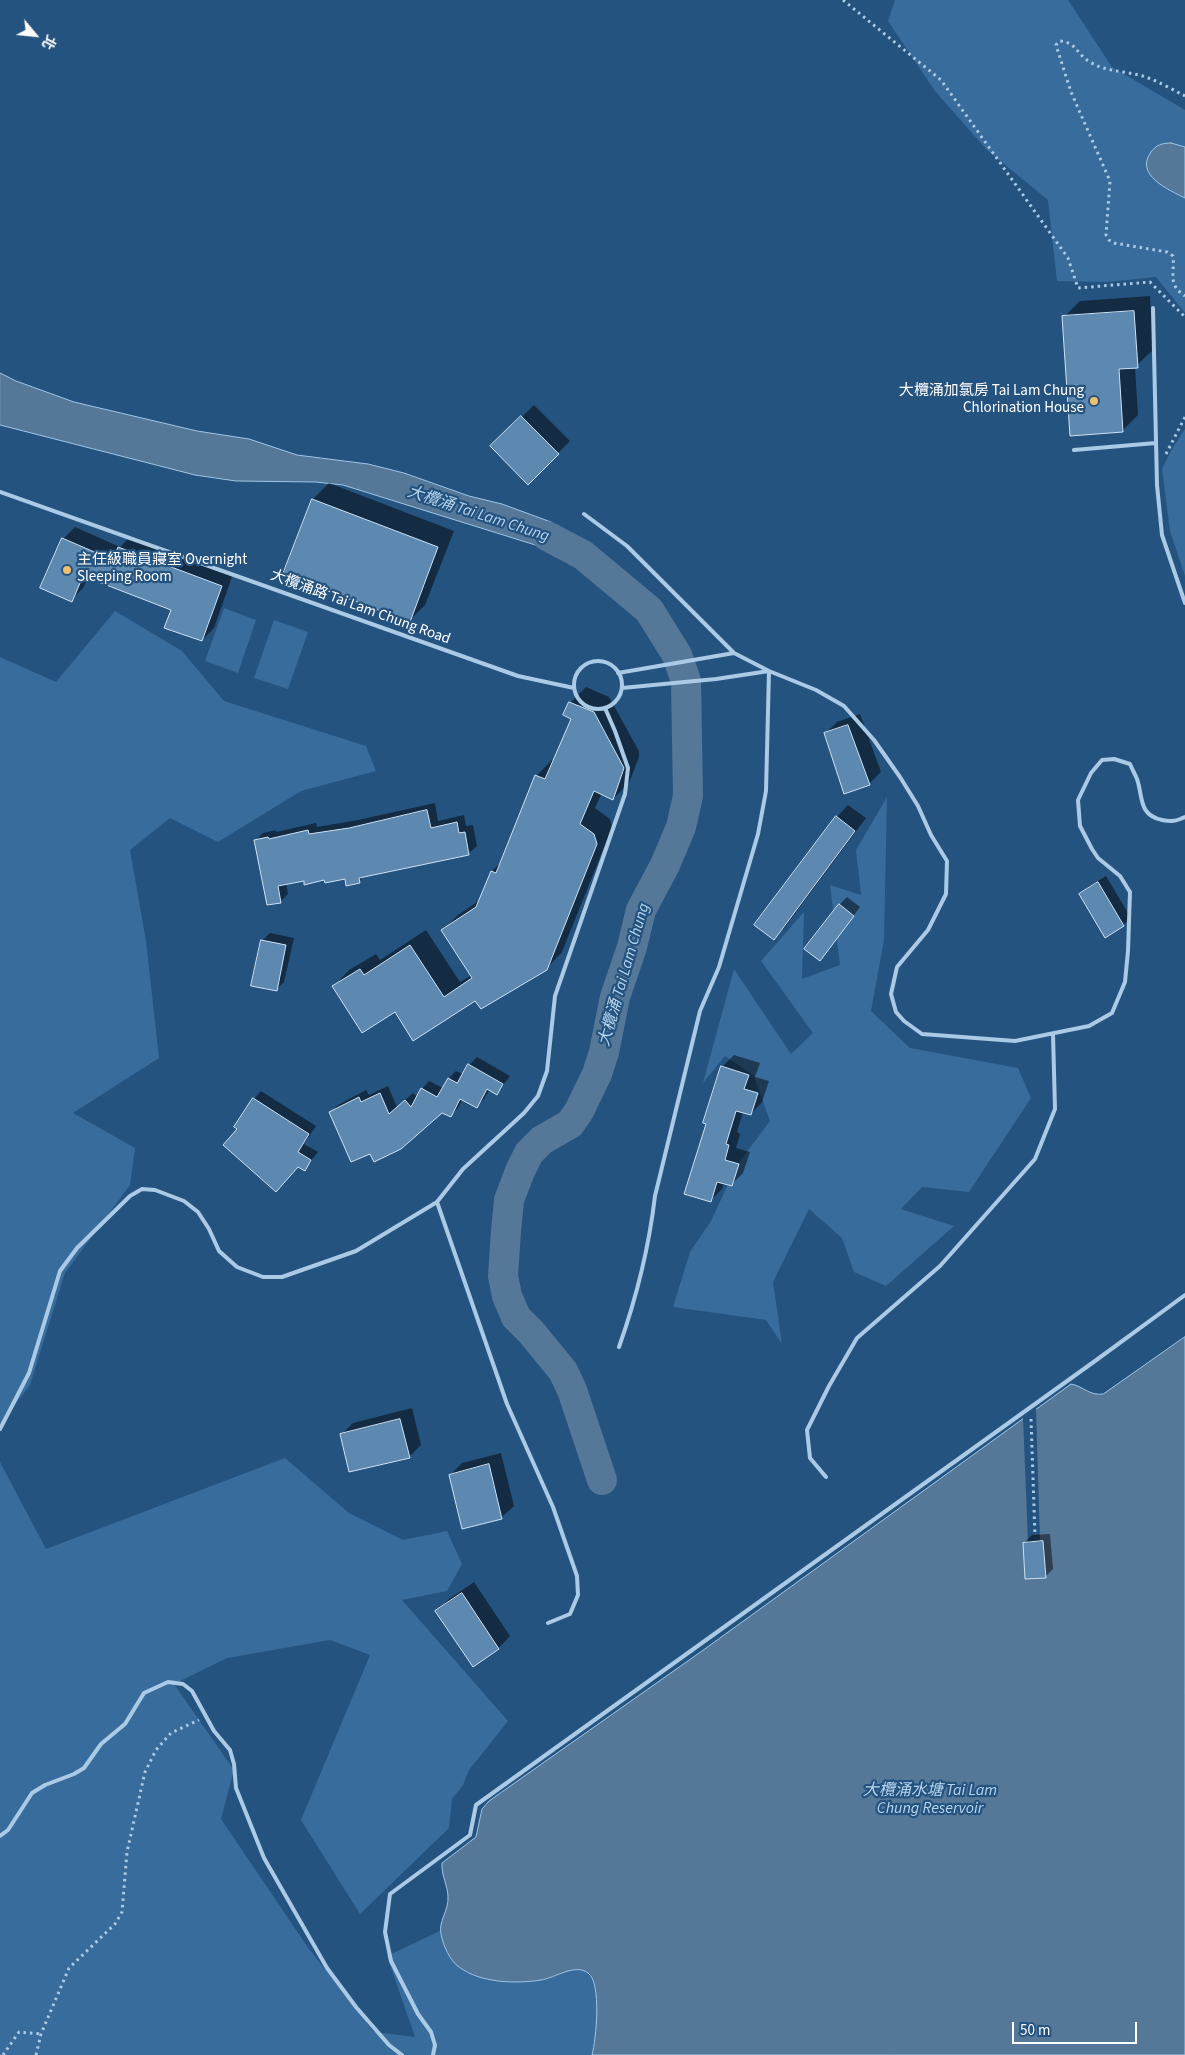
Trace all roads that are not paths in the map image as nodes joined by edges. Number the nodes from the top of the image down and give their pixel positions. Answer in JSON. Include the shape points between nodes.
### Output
{"nodes":[{"id":1,"x":1153,"y":308,"type":"dead end"},
{"id":2,"x":1156,"y":443,"type":"junction"},
{"id":3,"x":1074,"y":450,"type":"dead end"},
{"id":4,"x":0,"y":492,"type":"edge"},
{"id":5,"x":584,"y":514,"type":"dead end"},
{"id":6,"x":1185,"y":603,"type":"edge"},
{"id":7,"x":734,"y":653,"type":"junction"},
{"id":8,"x":770,"y":671,"type":"junction"},
{"id":9,"x":618,"y":673,"type":"junction"},
{"id":10,"x":574,"y":688,"type":"junction"},
{"id":11,"x":622,"y":688,"type":"junction"},
{"id":12,"x":605,"y":708,"type":"junction"},
{"id":13,"x":1185,"y":817,"type":"edge"},
{"id":14,"x":1053,"y":1034,"type":"junction"},
{"id":15,"x":437,"y":1202,"type":"junction"},
{"id":16,"x":1185,"y":1295,"type":"edge"},
{"id":17,"x":619,"y":1347,"type":"dead end"},
{"id":18,"x":0,"y":1429,"type":"edge"},
{"id":19,"x":826,"y":1477,"type":"dead end"},
{"id":20,"x":548,"y":1623,"type":"dead end"},
{"id":21,"x":0,"y":1836,"type":"edge"},
{"id":22,"x":402,"y":2055,"type":"edge"},
{"id":23,"x":433,"y":2055,"type":"edge"}],
"edges":[{"from":1,"to":2,"type":"lane"},
{"from":2,"to":3,"type":"lane"},
{"from":2,"to":6,"type":"lane","via":[[1162,534]]},
{"from":4,"to":10,"type":"lane","name":"大欖涌路 Tai Lam Chung Road","via":[[518,676]]},
{"from":5,"to":7,"type":"lane","via":[[627,546]]},
{"from":7,"to":8,"type":"lane"},
{"from":7,"to":9,"type":"lane"},
{"from":8,"to":11,"type":"lane"},
{"from":8,"to":14,"type":"lane","via":[[844,706],[900,777],[947,861],[946,894],[928,930],[897,967],[891,994],[896,1012],[922,1034],[1015,1041]]},
{"from":8,"to":17,"type":"lane","via":[[766,791],[758,834],[719,967],[700,1011],[629,1318]]},
{"from":9,"to":10,"type":"lane","via":[[606,663],[590,663],[578,672]]},
{"from":9,"to":11,"type":"lane"},
{"from":10,"to":12,"type":"lane","via":[[585,705]]},
{"from":11,"to":12,"type":"lane","via":[[616,700]]},
{"from":12,"to":15,"type":"lane","via":[[628,768],[625,794],[555,996],[547,1071],[538,1096],[524,1113],[462,1169]]},
{"from":13,"to":14,"type":"lane","via":[[1174,822],[1154,818],[1146,812],[1138,779],[1130,764],[1114,759],[1102,760],[1091,773],[1078,800],[1080,826],[1098,858],[1120,876],[1130,892],[1125,982],[1112,1013],[1089,1026]]},
{"from":14,"to":19,"type":"lane","via":[[1055,1109],[1035,1159],[940,1266],[857,1338],[807,1430],[810,1458]]},
{"from":15,"to":18,"type":"lane","via":[[356,1251],[282,1277],[263,1276],[237,1267],[219,1251],[198,1212],[184,1201],[155,1190],[142,1189],[130,1196],[76,1248],[60,1272],[29,1373]]},
{"from":15,"to":20,"type":"lane","via":[[507,1404],[553,1507],[577,1576],[578,1595],[570,1614]]},
{"from":16,"to":23,"type":"lane","via":[[476,1805],[470,1835],[390,1894],[385,1932],[391,1961],[431,2032],[435,2045]]},
{"from":21,"to":22,"type":"lane","via":[[8,1830],[32,1793],[84,1768],[101,1744],[124,1724],[144,1693],[168,1682],[183,1684],[192,1690],[230,1750],[236,1788],[264,1858],[327,1968],[384,2039]]}]}
